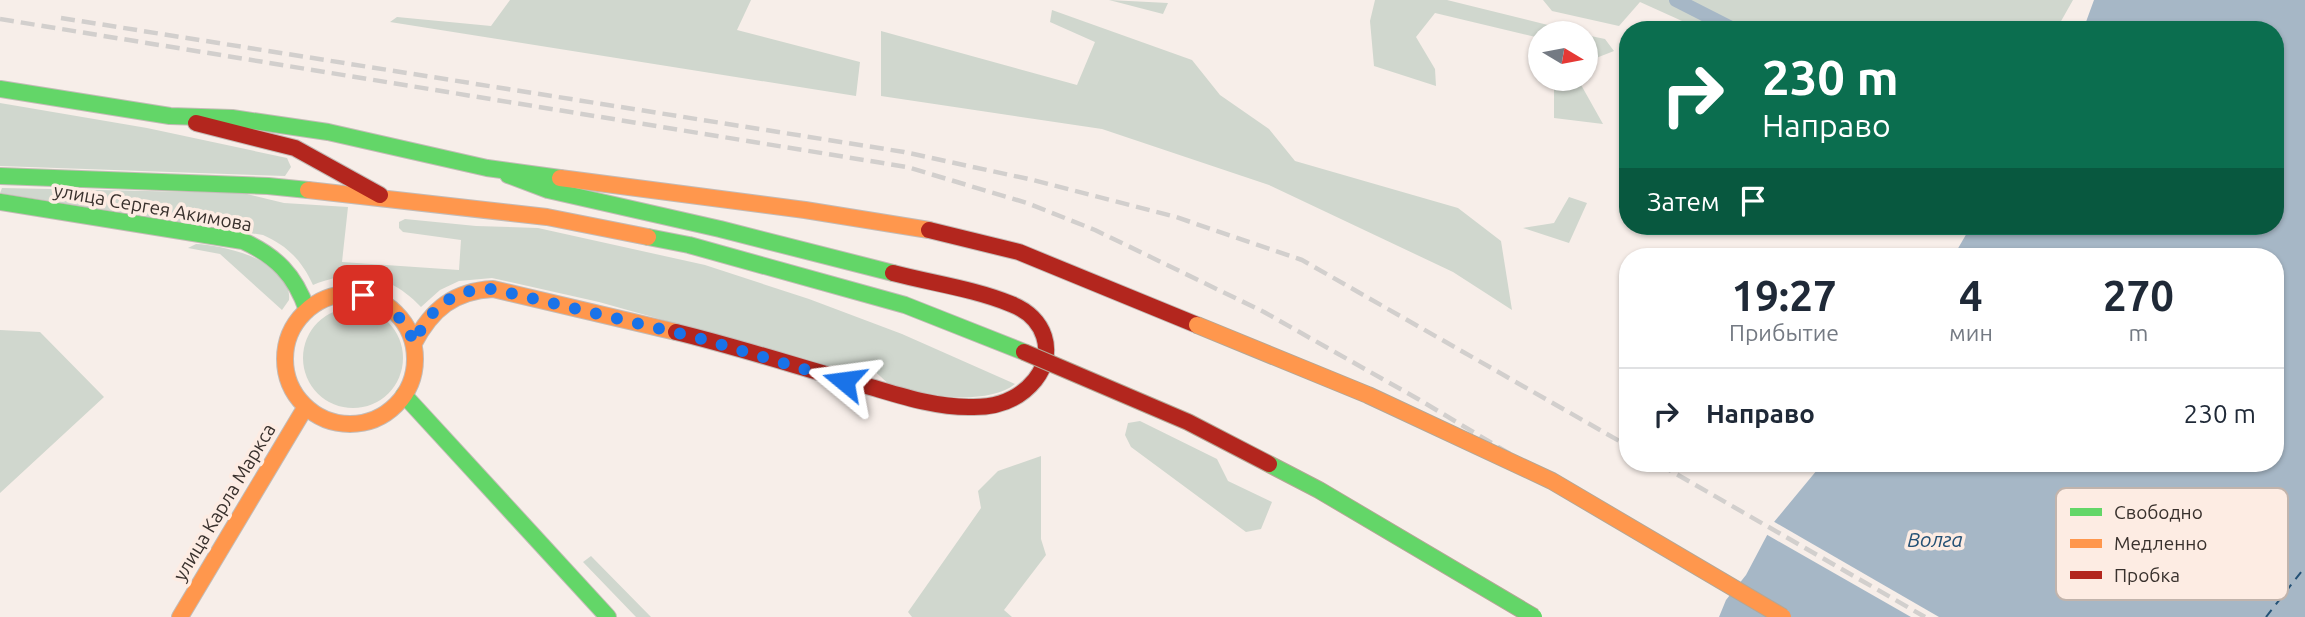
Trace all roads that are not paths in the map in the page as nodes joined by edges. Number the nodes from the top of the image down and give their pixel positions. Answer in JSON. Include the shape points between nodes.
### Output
{"nodes":[{"id":1,"x":0,"y":89,"type":"edge"},
{"id":2,"x":170,"y":116,"type":"junction"},
{"id":3,"x":487,"y":168,"type":"junction"},
{"id":4,"x":0,"y":176,"type":"edge"},
{"id":5,"x":386,"y":198,"type":"junction"},
{"id":6,"x":0,"y":202,"type":"edge"},
{"id":7,"x":307,"y":310,"type":"junction"},
{"id":8,"x":414,"y":343,"type":"junction"},
{"id":9,"x":404,"y":395,"type":"junction"},
{"id":10,"x":305,"y":408,"type":"junction"},
{"id":11,"x":180,"y":617,"type":"edge"},
{"id":12,"x":608,"y":617,"type":"edge"},
{"id":13,"x":1534,"y":617,"type":"edge"},
{"id":14,"x":1783,"y":617,"type":"edge"}],
"edges":[{"from":1,"to":2,"type":"main road"},
{"from":2,"to":3,"type":"main road","via":[[232,118],[328,132]]},
{"from":2,"to":5,"type":"main road","via":[[295,148]]},
{"from":3,"to":8,"type":"main road","via":[[548,190],[1013,304],[1033,318],[1045,335],[1040,373],[1027,391],[1003,403],[971,408],[933,405],[695,337],[493,289],[466,290],[451,297],[424,321]]},
{"from":3,"to":14,"type":"main road","bridge":true,"via":[[805,210],[952,234],[1018,252],[1368,395],[1552,481]]},
{"from":4,"to":5,"type":"main road","via":[[268,186]]},
{"from":5,"to":13,"type":"main road","bridge":true,"via":[[547,217],[689,245],[905,305],[1188,422],[1320,489]]},
{"from":6,"to":7,"type":"main road","name":"улица Сергея Акимова","via":[[243,241],[289,270]]},
{"from":7,"to":8,"type":"main road","via":[[342,294],[363,295],[400,316]]},
{"from":7,"to":10,"type":"main road","via":[[292,330],[286,350],[287,371]]},
{"from":8,"to":9,"type":"main road","via":[[413,376]]},
{"from":9,"to":10,"type":"main road","via":[[389,411],[348,424]]},
{"from":9,"to":12,"type":"main road"},
{"from":10,"to":11,"type":"main road","name":"улица Карла Маркса"}]}
